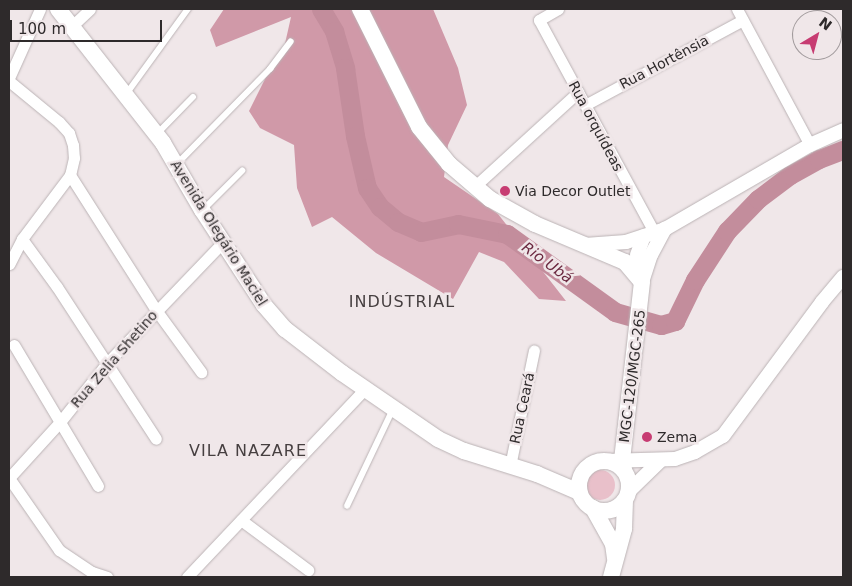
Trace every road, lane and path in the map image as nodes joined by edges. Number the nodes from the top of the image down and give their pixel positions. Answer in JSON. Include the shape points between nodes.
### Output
{"nodes":[{"id":1,"x":40,"y":9,"type":"edge"},
{"id":2,"x":58,"y":9,"type":"edge"},
{"id":3,"x":90,"y":9,"type":"edge"},
{"id":4,"x":188,"y":9,"type":"edge"},
{"id":5,"x":360,"y":9,"type":"edge"},
{"id":6,"x":558,"y":9,"type":"edge"},
{"id":7,"x":737,"y":9,"type":"edge"},
{"id":8,"x":743,"y":20,"type":"junction"},
{"id":9,"x":72,"y":25,"type":"junction"},
{"id":10,"x":290,"y":42,"type":"dead end"},
{"id":11,"x":9,"y":80,"type":"edge"},
{"id":12,"x":578,"y":92,"type":"junction"},
{"id":13,"x":126,"y":94,"type":"junction"},
{"id":14,"x":193,"y":96,"type":"dead end"},
{"id":15,"x":585,"y":105,"type":"junction"},
{"id":16,"x":843,"y":130,"type":"edge"},
{"id":17,"x":156,"y":134,"type":"junction"},
{"id":18,"x":810,"y":145,"type":"junction"},
{"id":19,"x":176,"y":164,"type":"junction"},
{"id":20,"x":242,"y":171,"type":"dead end"},
{"id":21,"x":70,"y":176,"type":"junction"},
{"id":22,"x":474,"y":187,"type":"junction"},
{"id":23,"x":202,"y":210,"type":"junction"},
{"id":24,"x":654,"y":232,"type":"junction"},
{"id":25,"x":22,"y":239,"type":"junction"},
{"id":26,"x":223,"y":242,"type":"junction"},
{"id":27,"x":584,"y":245,"type":"junction"},
{"id":28,"x":9,"y":264,"type":"edge"},
{"id":29,"x":843,"y":277,"type":"edge"},
{"id":30,"x":642,"y":289,"type":"junction"},
{"id":31,"x":156,"y":310,"type":"junction"},
{"id":32,"x":14,"y":345,"type":"dead end"},
{"id":33,"x":534,"y":350,"type":"dead end"},
{"id":34,"x":107,"y":363,"type":"junction"},
{"id":35,"x":201,"y":372,"type":"dead end"},
{"id":36,"x":365,"y":390,"type":"junction"},
{"id":37,"x":393,"y":409,"type":"junction"},
{"id":38,"x":60,"y":422,"type":"junction"},
{"id":39,"x":156,"y":439,"type":"dead end"},
{"id":40,"x":621,"y":460,"type":"junction"},
{"id":41,"x":661,"y":460,"type":"junction"},
{"id":42,"x":510,"y":466,"type":"junction"},
{"id":43,"x":9,"y":478,"type":"edge"},
{"id":44,"x":98,"y":486,"type":"dead end"},
{"id":45,"x":579,"y":492,"type":"junction"},
{"id":46,"x":627,"y":496,"type":"junction"},
{"id":47,"x":347,"y":506,"type":"dead end"},
{"id":48,"x":593,"y":508,"type":"junction"},
{"id":49,"x":241,"y":520,"type":"junction"},
{"id":50,"x":308,"y":570,"type":"dead end"},
{"id":51,"x":613,"y":570,"type":"edge"},
{"id":52,"x":96,"y":574,"type":"edge"},
{"id":53,"x":194,"y":575,"type":"edge"},
{"id":54,"x":107,"y":577,"type":"edge"}],
"edges":[{"from":1,"to":11,"type":"street"},
{"from":2,"to":9,"type":"main road","name":"Avenida Olegário Maciel"},
{"from":3,"to":9,"type":"street"},
{"from":4,"to":13,"type":"lane"},
{"from":5,"to":22,"type":"main road","via":[[418,127],[448,164]]},
{"from":6,"to":12,"type":"street","name":"Rua orquídeas","via":[[539,20]]},
{"from":7,"to":8,"type":"street"},
{"from":8,"to":15,"type":"street","name":"Rua Hortênsia"},
{"from":8,"to":18,"type":"street"},
{"from":9,"to":13,"type":"main road","name":"Avenida Olegário Maciel","via":[[99,64]]},
{"from":10,"to":19,"type":"lane","via":[[270,69]]},
{"from":11,"to":21,"type":"street","via":[[68,133],[74,158]]},
{"from":12,"to":15,"type":"street","name":"Rua orquídeas"},
{"from":12,"to":22,"type":"street"},
{"from":13,"to":17,"type":"main road","name":"Avenida Olegário Maciel"},
{"from":14,"to":17,"type":"lane"},
{"from":15,"to":24,"type":"street","name":"Rua orquídeas"},
{"from":16,"to":18,"type":"street"},
{"from":17,"to":19,"type":"main road","name":"Avenida Olegário Maciel"},
{"from":18,"to":24,"type":"street"},
{"from":19,"to":23,"type":"main road","name":"Avenida Olegário Maciel"},
{"from":20,"to":23,"type":"lane"},
{"from":21,"to":25,"type":"street"},
{"from":21,"to":31,"type":"street"},
{"from":22,"to":27,"type":"main road","via":[[535,224]]},
{"from":23,"to":26,"type":"main road","name":"Avenida Olegário Maciel"},
{"from":24,"to":27,"type":"street","via":[[626,242]]},
{"from":24,"to":30,"type":"street","via":[[652,255]]},
{"from":24,"to":30,"type":"street","via":[[637,254]]},
{"from":25,"to":28,"type":"street"},
{"from":25,"to":34,"type":"street"},
{"from":26,"to":31,"type":"street","name":"Rua Zelia Shetino"},
{"from":26,"to":36,"type":"main road","name":"Avenida Olegário Maciel","via":[[264,305],[285,329]]},
{"from":27,"to":30,"type":"main road","via":[[625,262]]},
{"from":29,"to":41,"type":"street","via":[[723,436],[695,452]]},
{"from":30,"to":40,"type":"main road","name":"MGC-120/MGC-265"},
{"from":31,"to":34,"type":"street","name":"Rua Zelia Shetino"},
{"from":31,"to":35,"type":"street"},
{"from":32,"to":38,"type":"street"},
{"from":33,"to":42,"type":"street","name":"Rua Ceará"},
{"from":34,"to":38,"type":"street","name":"Rua Zelia Shetino"},
{"from":34,"to":39,"type":"street"},
{"from":36,"to":37,"type":"main road","name":"Avenida Olegário Maciel"},
{"from":36,"to":49,"type":"street"},
{"from":37,"to":42,"type":"main road","name":"Avenida Olegário Maciel","via":[[438,439]]},
{"from":37,"to":47,"type":"lane"},
{"from":38,"to":43,"type":"street","name":"Rua Zelia Shetino"},
{"from":38,"to":44,"type":"street"},
{"from":40,"to":41,"type":"street"},
{"from":40,"to":45,"type":"main road","via":[[588,465],[580,478]]},
{"from":40,"to":46,"type":"main road","via":[[628,480]]},
{"from":41,"to":46,"type":"street"},
{"from":42,"to":45,"type":"main road","name":"Avenida Olegário Maciel"},
{"from":43,"to":52,"type":"street","via":[[59,550]]},
{"from":45,"to":48,"type":"main road"},
{"from":46,"to":48,"type":"main road","via":[[608,510]]},
{"from":46,"to":51,"type":"main road","via":[[624,529]]},
{"from":48,"to":51,"type":"main road","via":[[613,544]]},
{"from":49,"to":50,"type":"street"},
{"from":49,"to":53,"type":"street"},
{"from":52,"to":54,"type":"street"}]}
